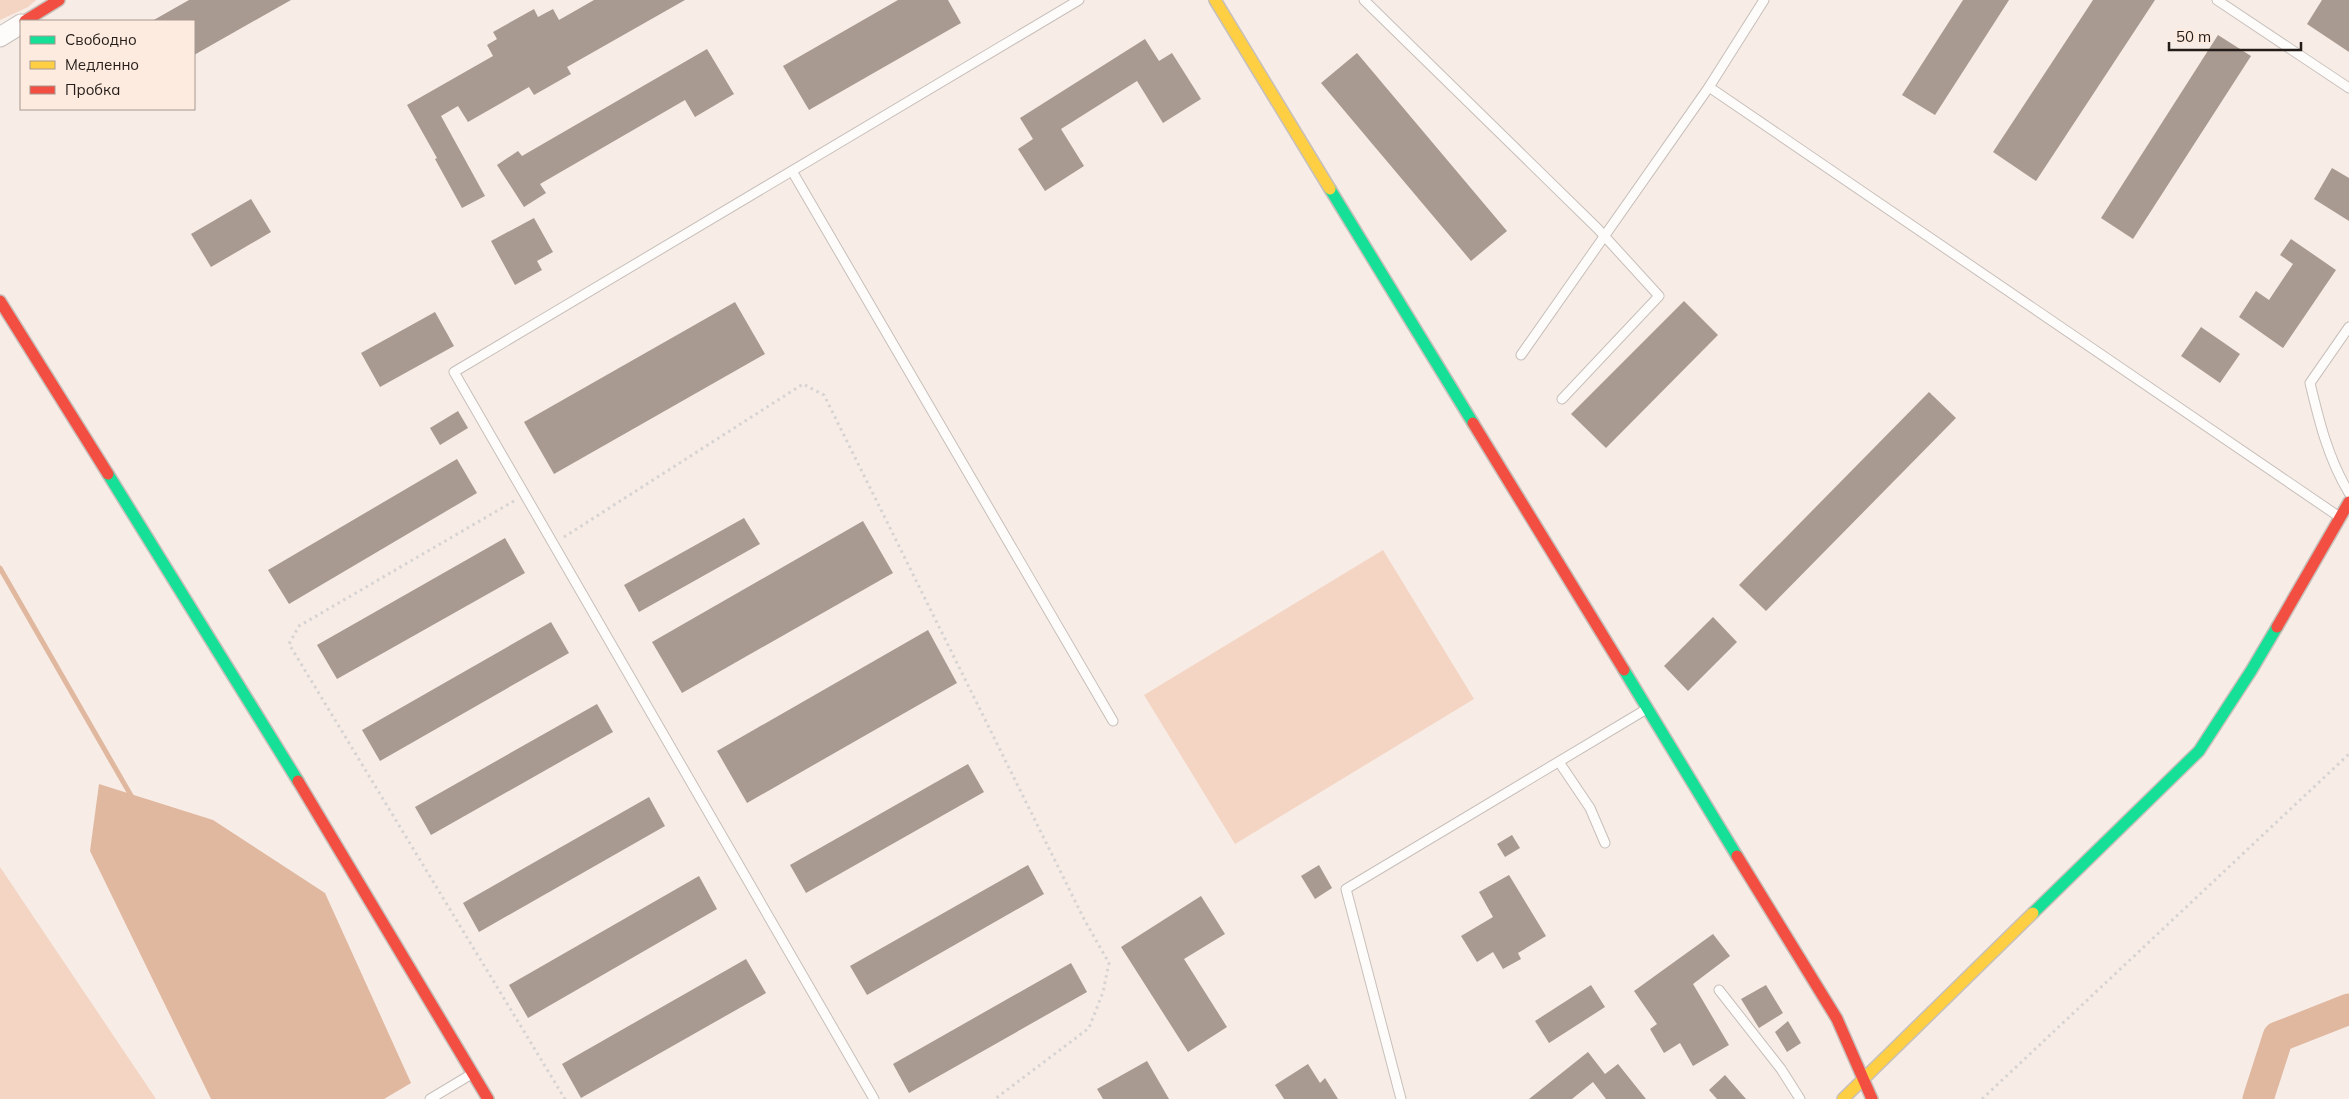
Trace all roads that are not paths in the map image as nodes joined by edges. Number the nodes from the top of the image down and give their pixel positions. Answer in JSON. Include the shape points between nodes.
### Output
{"nodes":[{"id":1,"x":59,"y":0,"type":"edge"},
{"id":2,"x":1079,"y":0,"type":"edge"},
{"id":3,"x":1215,"y":0,"type":"edge"},
{"id":4,"x":1364,"y":0,"type":"edge"},
{"id":5,"x":1764,"y":0,"type":"edge"},
{"id":6,"x":2217,"y":0,"type":"edge"},
{"id":7,"x":27,"y":20,"type":"edge"},
{"id":8,"x":20,"y":25,"type":"edge"},
{"id":9,"x":0,"y":37,"type":"edge"},
{"id":10,"x":1709,"y":87,"type":"junction"},
{"id":11,"x":2349,"y":88,"type":"edge"},
{"id":12,"x":792,"y":171,"type":"junction"},
{"id":13,"x":1605,"y":236,"type":"junction"},
{"id":14,"x":0,"y":301,"type":"edge"},
{"id":15,"x":2349,"y":327,"type":"edge"},
{"id":16,"x":1521,"y":355,"type":"dead end"},
{"id":17,"x":1562,"y":399,"type":"dead end"},
{"id":18,"x":2349,"y":493,"type":"edge"},
{"id":19,"x":2349,"y":502,"type":"edge"},
{"id":20,"x":2340,"y":517,"type":"junction"},
{"id":21,"x":1648,"y":709,"type":"junction"},
{"id":22,"x":1113,"y":721,"type":"dead end"},
{"id":23,"x":1559,"y":762,"type":"junction"},
{"id":24,"x":1605,"y":844,"type":"dead end"},
{"id":25,"x":1719,"y":990,"type":"dead end"},
{"id":26,"x":472,"y":1073,"type":"junction"},
{"id":27,"x":1863,"y":1079,"type":"junction"},
{"id":28,"x":430,"y":1099,"type":"edge"},
{"id":29,"x":488,"y":1099,"type":"edge"},
{"id":30,"x":874,"y":1099,"type":"edge"},
{"id":31,"x":1401,"y":1099,"type":"edge"},
{"id":32,"x":1800,"y":1099,"type":"edge"},
{"id":33,"x":1843,"y":1099,"type":"edge"},
{"id":34,"x":1872,"y":1099,"type":"edge"}],
"edges":[{"from":1,"to":7,"type":"street"},
{"from":2,"to":12,"type":"lane"},
{"from":3,"to":21,"type":"street"},
{"from":4,"to":13,"type":"lane"},
{"from":5,"to":10,"type":"lane"},
{"from":6,"to":11,"type":"lane"},
{"from":8,"to":9,"type":"street"},
{"from":10,"to":13,"type":"lane"},
{"from":10,"to":20,"type":"lane"},
{"from":12,"to":22,"type":"lane"},
{"from":12,"to":30,"type":"lane","via":[[454,372]]},
{"from":13,"to":16,"type":"lane"},
{"from":13,"to":17,"type":"lane","via":[[1659,296]]},
{"from":14,"to":26,"type":"street","via":[[311,802]]},
{"from":15,"to":18,"type":"lane","via":[[2310,383],[2336,471]]},
{"from":19,"to":20,"type":"street"},
{"from":20,"to":27,"type":"street","via":[[2251,671],[2199,751]]},
{"from":21,"to":23,"type":"lane"},
{"from":21,"to":27,"type":"street","via":[[1837,1019]]},
{"from":23,"to":24,"type":"lane","via":[[1590,808]]},
{"from":23,"to":31,"type":"lane","via":[[1346,889]]},
{"from":25,"to":32,"type":"lane","via":[[1781,1069]]},
{"from":26,"to":28,"type":"lane"},
{"from":26,"to":29,"type":"street"},
{"from":27,"to":33,"type":"street"},
{"from":27,"to":34,"type":"street"}]}
